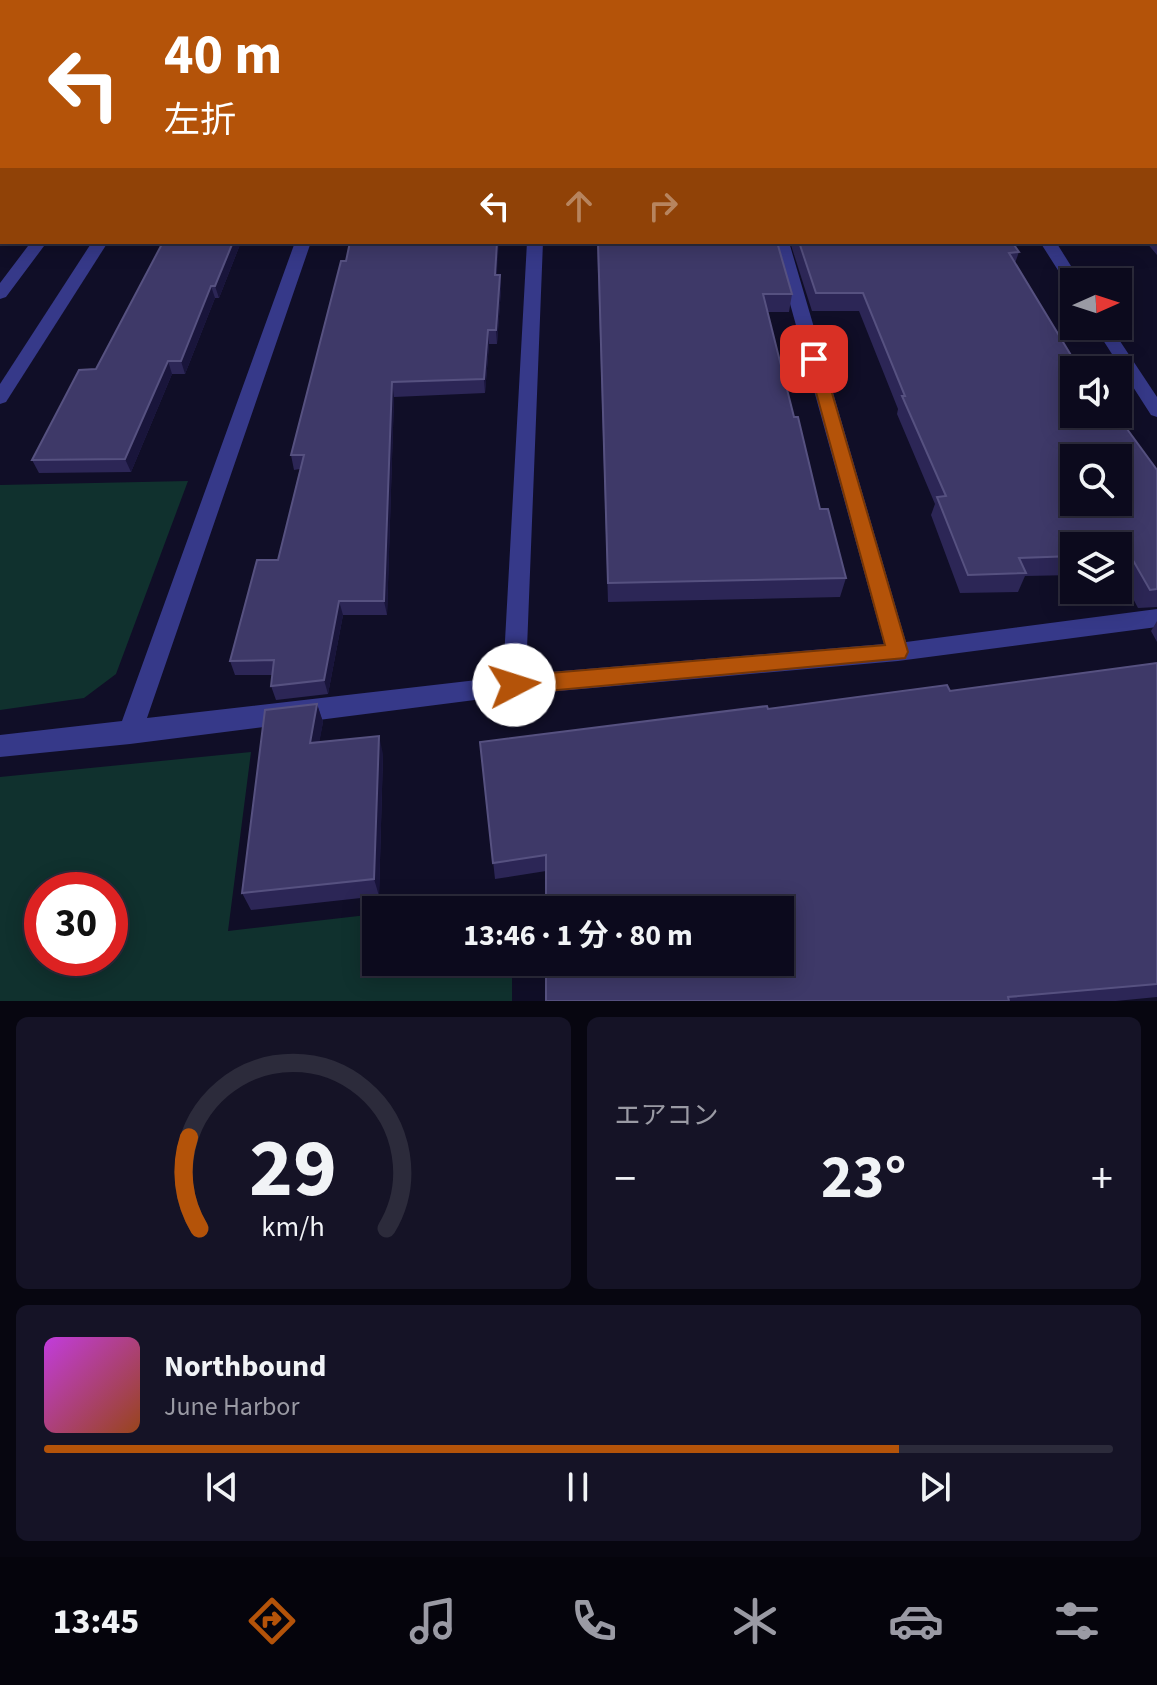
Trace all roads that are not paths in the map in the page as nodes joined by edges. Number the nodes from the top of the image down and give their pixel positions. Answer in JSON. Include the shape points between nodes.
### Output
{"nodes":[{"id":1,"x":38,"y":244,"type":"edge"},
{"id":2,"x":99,"y":244,"type":"edge"},
{"id":3,"x":302,"y":244,"type":"edge"},
{"id":4,"x":535,"y":244,"type":"edge"},
{"id":5,"x":782,"y":244,"type":"edge"},
{"id":6,"x":1049,"y":244,"type":"edge"},
{"id":7,"x":1064,"y":268,"type":"edge"},
{"id":8,"x":0,"y":294,"type":"edge"},
{"id":9,"x":1111,"y":340,"type":"edge"},
{"id":10,"x":0,"y":398,"type":"edge"},
{"id":11,"x":1157,"y":411,"type":"edge"},
{"id":12,"x":1157,"y":618,"type":"edge"},
{"id":13,"x":898,"y":652,"type":"junction"},
{"id":14,"x":514,"y":685,"type":"junction"},
{"id":15,"x":130,"y":733,"type":"junction"},
{"id":16,"x":0,"y":746,"type":"edge"}],
"edges":[{"from":1,"to":8,"type":"street"},
{"from":2,"to":10,"type":"street"},
{"from":3,"to":15,"type":"street"},
{"from":4,"to":14,"type":"street"},
{"from":5,"to":13,"type":"street"},
{"from":6,"to":7,"type":"street"},
{"from":9,"to":11,"type":"street"},
{"from":12,"to":13,"type":"street"},
{"from":13,"to":14,"type":"street"},
{"from":14,"to":15,"type":"street"},
{"from":15,"to":16,"type":"street"}]}
